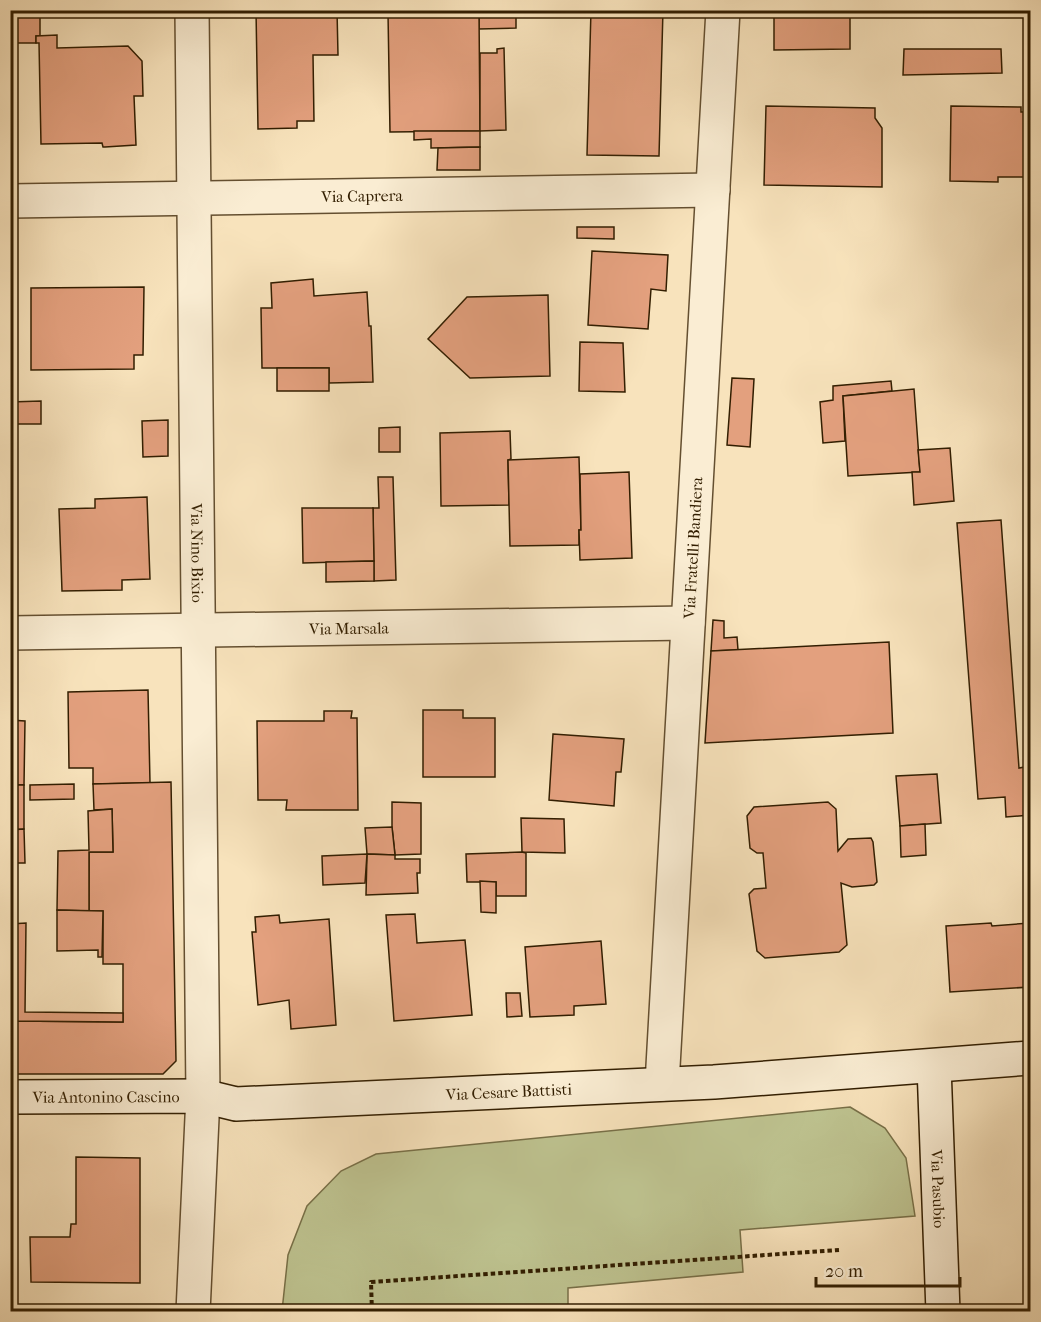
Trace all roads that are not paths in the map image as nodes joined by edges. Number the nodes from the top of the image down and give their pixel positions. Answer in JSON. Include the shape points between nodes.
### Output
{"nodes":[{"id":1,"x":192,"y":10,"type":"edge"},
{"id":2,"x":723,"y":10,"type":"edge"},
{"id":3,"x":713,"y":190,"type":"junction"},
{"id":4,"x":193,"y":197,"type":"junction"},
{"id":5,"x":10,"y":201,"type":"edge"},
{"id":6,"x":688,"y":623,"type":"junction"},
{"id":7,"x":198,"y":629,"type":"junction"},
{"id":8,"x":10,"y":633,"type":"edge"},
{"id":9,"x":1030,"y":1058,"type":"edge"},
{"id":10,"x":934,"y":1066,"type":"junction"},
{"id":11,"x":662,"y":1084,"type":"junction"},
{"id":12,"x":203,"y":1096,"type":"junction"},
{"id":13,"x":10,"y":1097,"type":"edge"},
{"id":14,"x":193,"y":1311,"type":"edge"},
{"id":15,"x":944,"y":1311,"type":"edge"}],
"edges":[{"from":1,"to":4,"type":"street","name":"Via Nino Bixio"},
{"from":2,"to":3,"type":"street","name":"Via Fratelli Bandiera"},
{"from":3,"to":4,"type":"street","name":"Via Caprera"},
{"from":3,"to":6,"type":"street","name":"Via Fratelli Bandiera"},
{"from":4,"to":5,"type":"street","name":"Via Caprera"},
{"from":4,"to":7,"type":"street","name":"Via Nino Bixio"},
{"from":6,"to":7,"type":"street","name":"Via Marsala"},
{"from":6,"to":11,"type":"street","name":"Via Fratelli Bandiera"},
{"from":7,"to":8,"type":"street","name":"Via Marsala"},
{"from":7,"to":12,"type":"street","name":"Via Nino Bixio"},
{"from":9,"to":10,"type":"street","name":"Via Cesare Battisti"},
{"from":10,"to":11,"type":"street","name":"Via Cesare Battisti"},
{"from":10,"to":15,"type":"street","name":"Via Pasubio"},
{"from":11,"to":12,"type":"street","name":"Via Cesare Battisti","via":[[236,1104]]},
{"from":12,"to":13,"type":"street","name":"Via Antonino Cascino"},
{"from":12,"to":14,"type":"street"}]}
